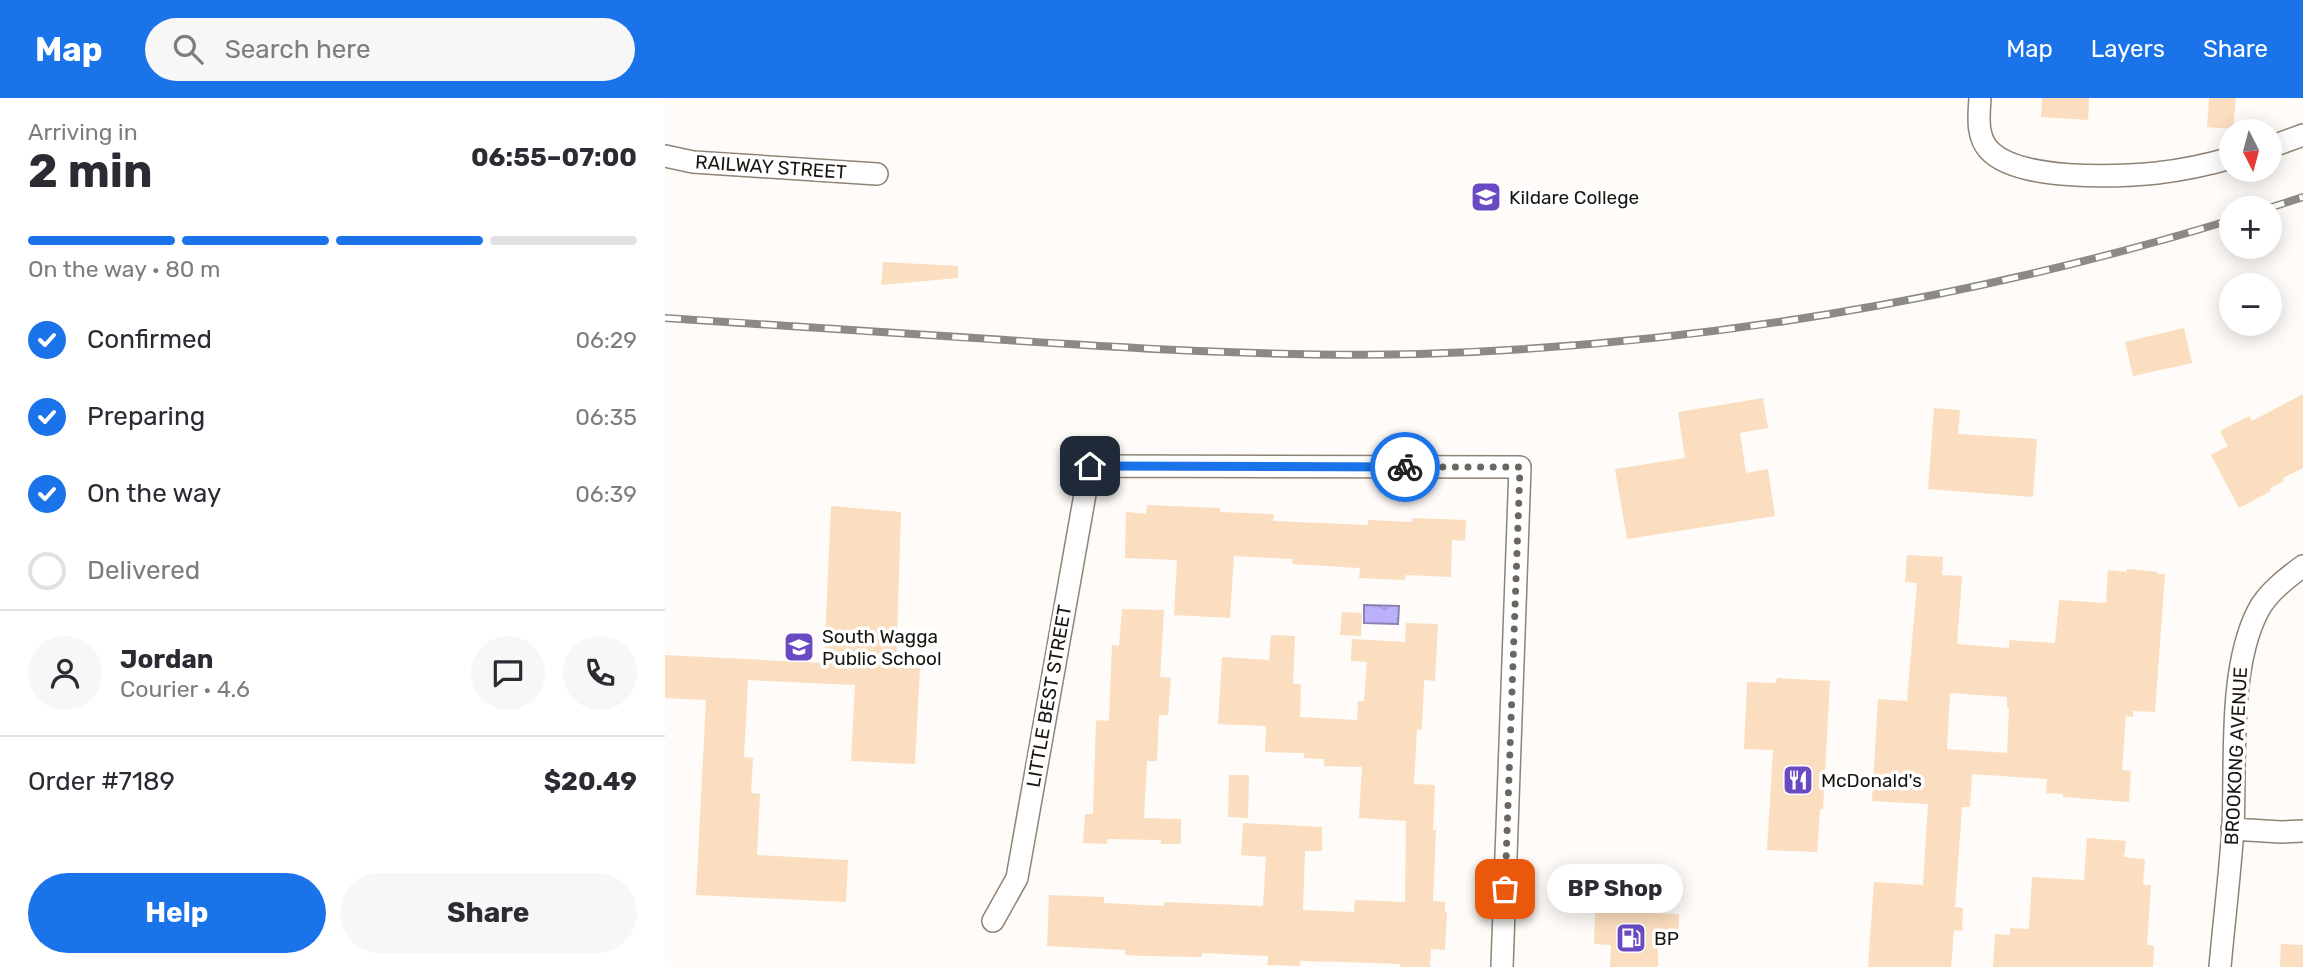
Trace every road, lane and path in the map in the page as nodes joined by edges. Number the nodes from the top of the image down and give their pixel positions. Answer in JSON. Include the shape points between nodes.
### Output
{"nodes":[{"id":1,"x":1980,"y":98,"type":"edge"},
{"id":2,"x":2303,"y":135,"type":"edge"},
{"id":3,"x":2282,"y":143,"type":"edge"},
{"id":4,"x":665,"y":156,"type":"edge"},
{"id":5,"x":2219,"y":160,"type":"edge"},
{"id":6,"x":877,"y":174,"type":"dead end"},
{"id":7,"x":2303,"y":566,"type":"edge"},
{"id":8,"x":2232,"y":829,"type":"junction"},
{"id":9,"x":2303,"y":831,"type":"edge"},
{"id":10,"x":993,"y":921,"type":"dead end"},
{"id":11,"x":1502,"y":967,"type":"edge"},
{"id":12,"x":2220,"y":967,"type":"edge"}],
"edges":[{"from":1,"to":5,"type":"street","via":[[1980,133],[1987,148],[2020,167],[2106,176],[2158,173]]},
{"from":2,"to":3,"type":"street"},
{"from":4,"to":6,"type":"street","name":"RAILWAY STREET","via":[[692,162]]},
{"from":7,"to":8,"type":"street","name":"BROOKONG AVENUE","via":[[2284,579],[2258,609],[2244,646],[2238,683]]},
{"from":8,"to":9,"type":"street"},
{"from":8,"to":12,"type":"street","name":"BROOKONG AVENUE"},
{"from":10,"to":11,"type":"street","name":"LITTLE BEST STREET","via":[[1017,878],[1090,466],[1520,467]]}]}
